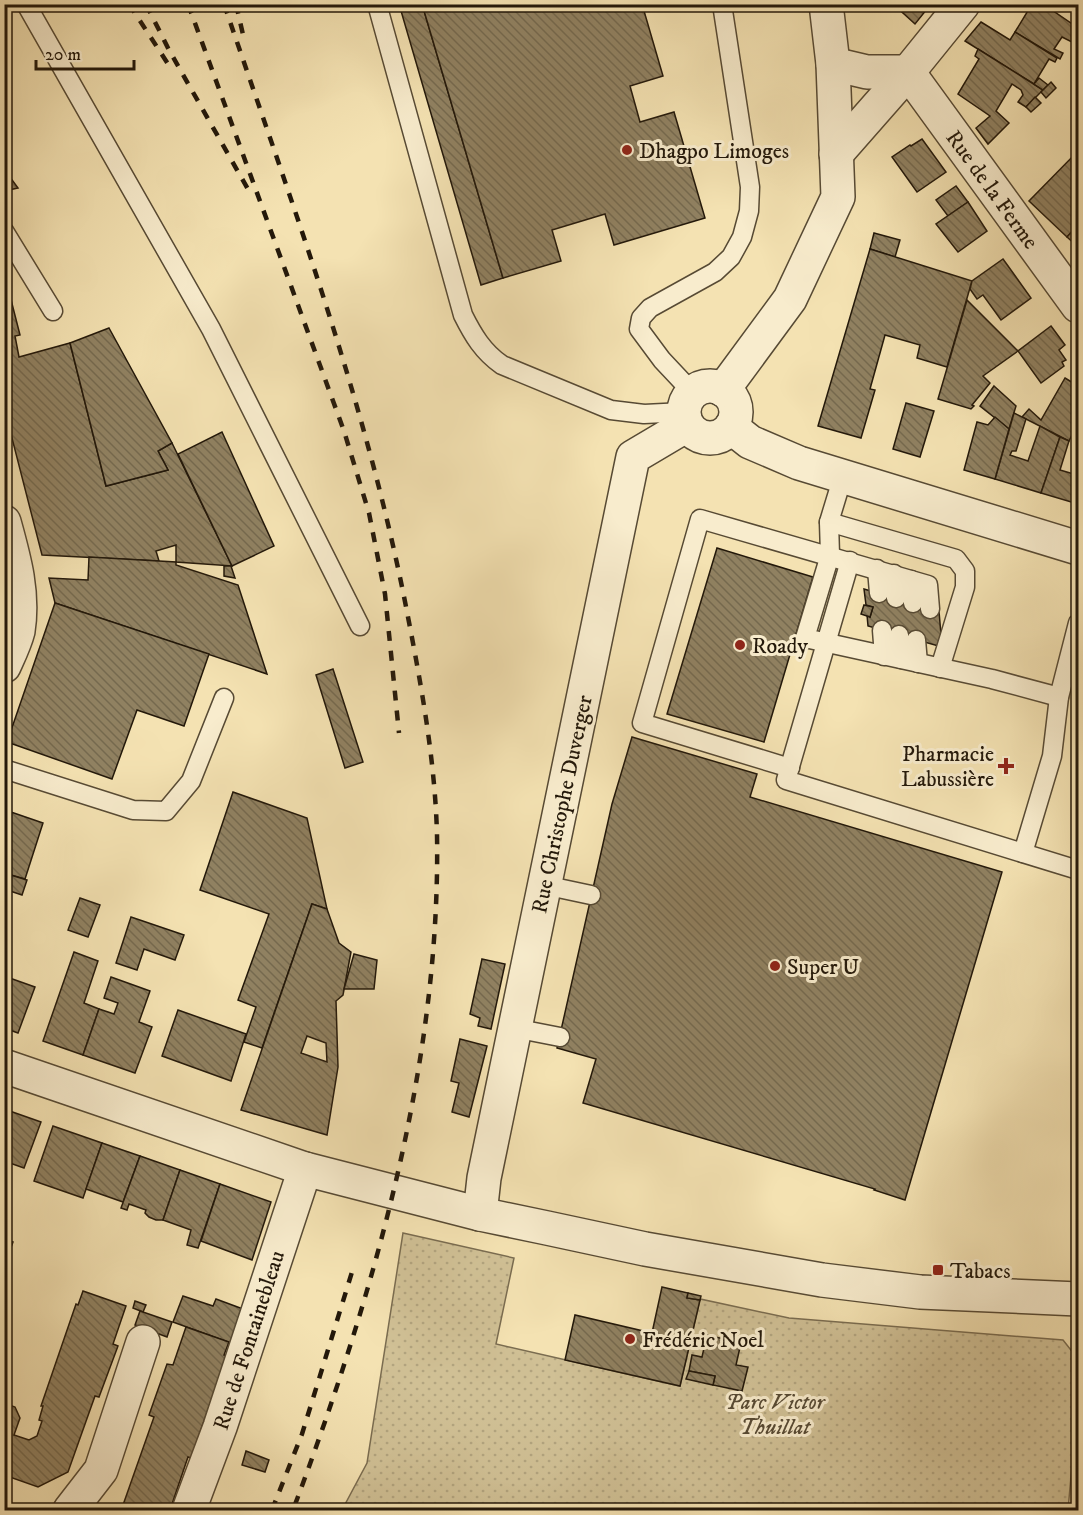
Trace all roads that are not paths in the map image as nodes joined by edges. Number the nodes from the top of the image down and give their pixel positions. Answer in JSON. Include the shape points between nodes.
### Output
{"nodes":[{"id":1,"x":26,"y":4,"type":"edge"},
{"id":2,"x":377,"y":4,"type":"edge"},
{"id":3,"x":723,"y":4,"type":"edge"},
{"id":4,"x":826,"y":4,"type":"edge"},
{"id":5,"x":963,"y":4,"type":"edge"},
{"id":6,"x":833,"y":64,"type":"junction"},
{"id":7,"x":908,"y":72,"type":"junction"},
{"id":8,"x":836,"y":154,"type":"junction"},
{"id":9,"x":4,"y":231,"type":"edge"},
{"id":10,"x":1078,"y":306,"type":"edge"},
{"id":11,"x":52,"y":311,"type":"dead end"},
{"id":12,"x":696,"y":405,"type":"junction"},
{"id":13,"x":731,"y":427,"type":"junction"},
{"id":14,"x":843,"y":476,"type":"junction"},
{"id":15,"x":4,"y":522,"type":"edge"},
{"id":16,"x":829,"y":522,"type":"junction"},
{"id":17,"x":1078,"y":548,"type":"edge"},
{"id":18,"x":830,"y":555,"type":"junction"},
{"id":19,"x":850,"y":561,"type":"junction"},
{"id":20,"x":894,"y":574,"type":"junction"},
{"id":21,"x":1078,"y":623,"type":"edge"},
{"id":22,"x":360,"y":626,"type":"dead end"},
{"id":23,"x":827,"y":643,"type":"junction"},
{"id":24,"x":916,"y":663,"type":"junction"},
{"id":25,"x":4,"y":666,"type":"edge"},
{"id":26,"x":1059,"y":697,"type":"junction"},
{"id":27,"x":224,"y":698,"type":"dead end"},
{"id":28,"x":790,"y":768,"type":"junction"},
{"id":29,"x":4,"y":769,"type":"edge"},
{"id":30,"x":1023,"y":853,"type":"junction"},
{"id":31,"x":1078,"y":870,"type":"edge"},
{"id":32,"x":544,"y":885,"type":"junction"},
{"id":33,"x":591,"y":895,"type":"dead end"},
{"id":34,"x":514,"y":1028,"type":"junction"},
{"id":35,"x":560,"y":1037,"type":"dead end"},
{"id":36,"x":4,"y":1066,"type":"edge"},
{"id":37,"x":305,"y":1168,"type":"junction"},
{"id":38,"x":480,"y":1214,"type":"junction"},
{"id":39,"x":1078,"y":1299,"type":"edge"},
{"id":40,"x":143,"y":1342,"type":"dead end"},
{"id":41,"x":70,"y":1510,"type":"edge"},
{"id":42,"x":189,"y":1510,"type":"edge"}],
"edges":[{"from":1,"to":22,"type":"lane","via":[[211,329]]},
{"from":2,"to":12,"type":"lane","via":[[463,315],[488,355],[502,365],[611,410],[644,414]]},
{"from":3,"to":12,"type":"lane","via":[[750,187],[749,211],[731,258],[715,272],[650,308],[641,318],[639,329]]},
{"from":4,"to":6,"type":"street"},
{"from":5,"to":7,"type":"street"},
{"from":6,"to":7,"type":"street","via":[[867,72]]},
{"from":6,"to":8,"type":"street"},
{"from":7,"to":8,"type":"street"},
{"from":7,"to":10,"type":"street","name":"Rue de la Ferme"},
{"from":8,"to":12,"type":"street","via":[[838,197],[790,298]]},
{"from":9,"to":11,"type":"lane"},
{"from":12,"to":13,"type":"street","via":[[731,397],[735,417]]},
{"from":12,"to":13,"type":"street","via":[[693,432],[713,438]]},
{"from":12,"to":32,"type":"street","name":"Rue Christophe Duverger","via":[[633,457]]},
{"from":13,"to":14,"type":"street","via":[[750,442]]},
{"from":14,"to":16,"type":"lane"},
{"from":14,"to":17,"type":"street"},
{"from":15,"to":25,"type":"street","via":[[21,602],[17,634]]},
{"from":16,"to":18,"type":"lane"},
{"from":16,"to":24,"type":"lane","via":[[956,559],[965,571],[965,587]]},
{"from":18,"to":19,"type":"lane"},
{"from":18,"to":23,"type":"lane","via":[[805,638]]},
{"from":18,"to":28,"type":"lane","via":[[700,519],[642,723]]},
{"from":19,"to":20,"type":"lane"},
{"from":19,"to":23,"type":"lane"},
{"from":20,"to":20,"type":"lane","via":[[905,601]]},
{"from":21,"to":26,"type":"lane"},
{"from":23,"to":24,"type":"lane"},
{"from":23,"to":28,"type":"lane"},
{"from":24,"to":24,"type":"lane","via":[[908,638]]},
{"from":24,"to":26,"type":"lane"},
{"from":26,"to":30,"type":"lane","via":[[1052,756]]},
{"from":27,"to":29,"type":"lane","via":[[191,781],[166,812],[134,810]]},
{"from":28,"to":30,"type":"lane","via":[[786,780]]},
{"from":30,"to":31,"type":"lane"},
{"from":32,"to":33,"type":"lane"},
{"from":32,"to":34,"type":"street","name":"Rue Christophe Duverger"},
{"from":34,"to":35,"type":"lane"},
{"from":34,"to":38,"type":"street","name":"Rue Christophe Duverger"},
{"from":36,"to":37,"type":"street"},
{"from":37,"to":38,"type":"street"},
{"from":37,"to":42,"type":"street","name":"Rue de Fontainebleau"},
{"from":38,"to":39,"type":"street","via":[[645,1249],[822,1280],[920,1292]]},
{"from":40,"to":41,"type":"street","via":[[101,1470]]}]}
